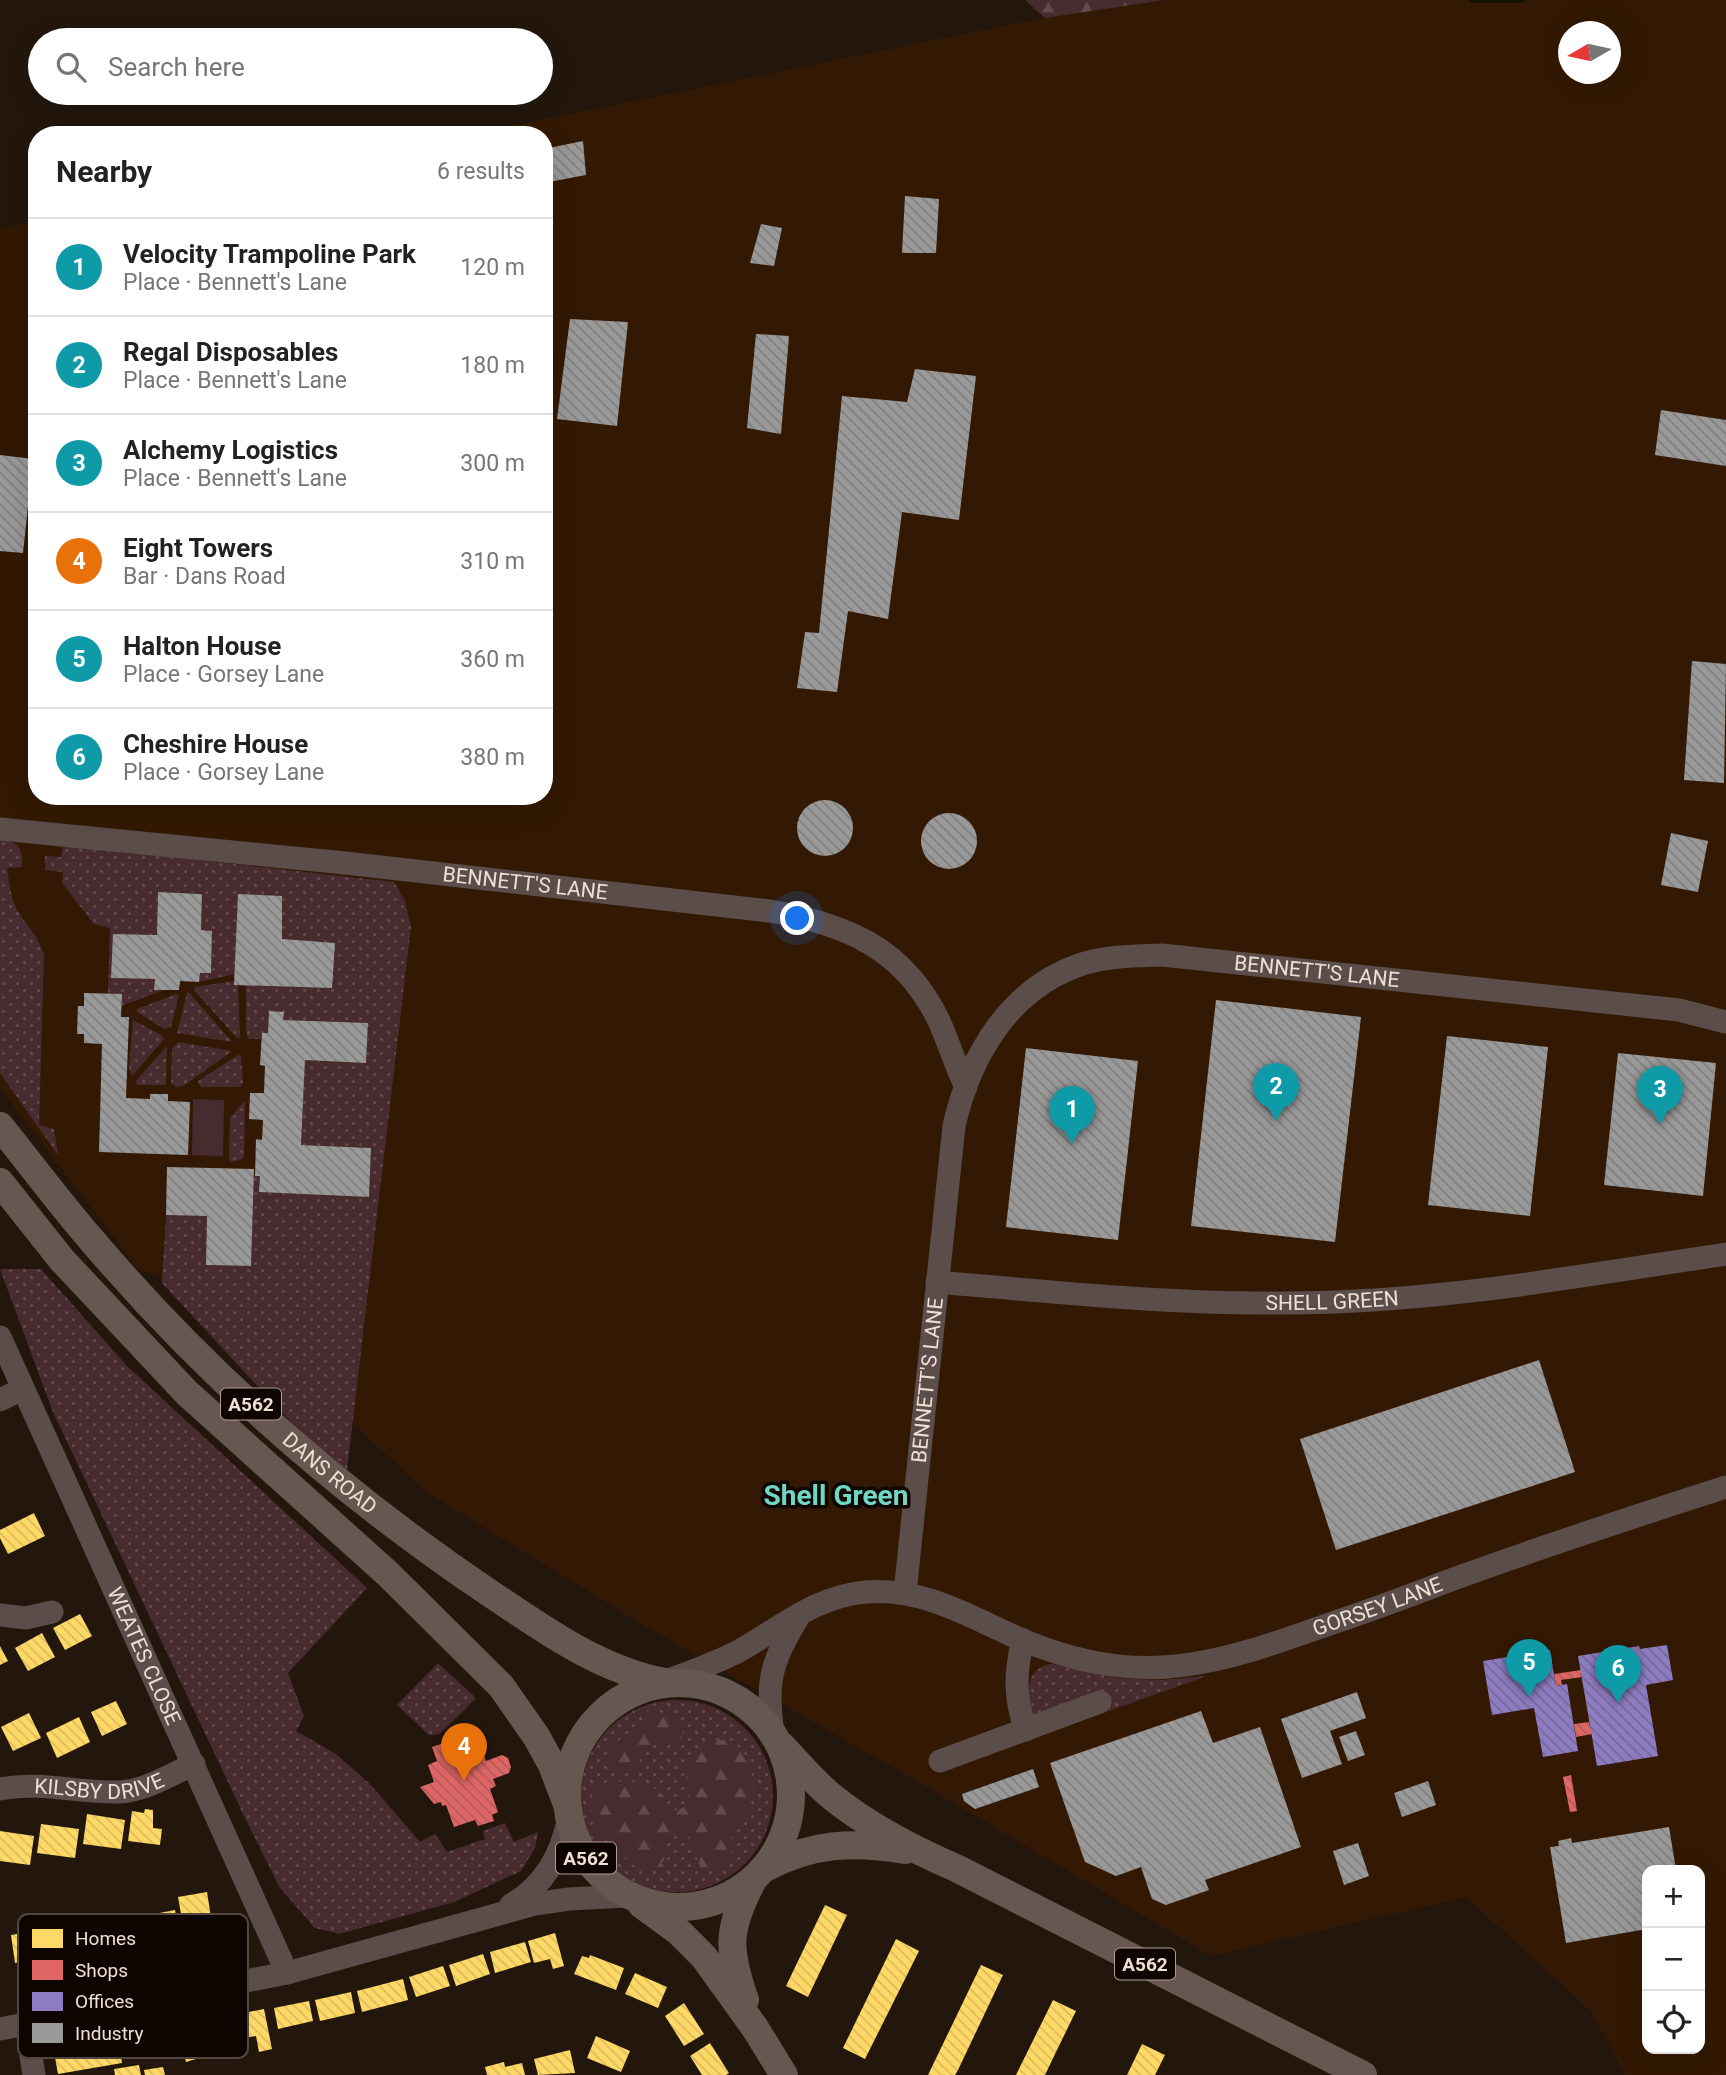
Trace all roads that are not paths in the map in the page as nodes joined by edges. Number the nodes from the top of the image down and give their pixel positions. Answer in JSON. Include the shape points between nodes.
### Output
{"nodes":[{"id":1,"x":0,"y":829,"type":"edge"},
{"id":2,"x":1726,"y":1022,"type":"edge"},
{"id":3,"x":966,"y":1087,"type":"junction"},
{"id":4,"x":0,"y":1126,"type":"edge"},
{"id":5,"x":0,"y":1182,"type":"edge"},
{"id":6,"x":1726,"y":1254,"type":"edge"},
{"id":7,"x":937,"y":1282,"type":"junction"},
{"id":8,"x":0,"y":1338,"type":"edge"},
{"id":9,"x":23,"y":1389,"type":"junction"},
{"id":10,"x":0,"y":1401,"type":"edge"},
{"id":11,"x":1726,"y":1487,"type":"edge"},
{"id":12,"x":905,"y":1593,"type":"junction"},
{"id":13,"x":52,"y":1612,"type":"dead end"},
{"id":14,"x":800,"y":1614,"type":"junction"},
{"id":15,"x":0,"y":1615,"type":"edge"},
{"id":16,"x":1023,"y":1640,"type":"junction"},
{"id":17,"x":665,"y":1682,"type":"junction"},
{"id":18,"x":1100,"y":1702,"type":"dead end"},
{"id":19,"x":1026,"y":1730,"type":"junction"},
{"id":20,"x":775,"y":1737,"type":"junction"},
{"id":21,"x":940,"y":1761,"type":"dead end"},
{"id":22,"x":194,"y":1764,"type":"junction"},
{"id":23,"x":0,"y":1789,"type":"edge"},
{"id":24,"x":568,"y":1809,"type":"junction"},
{"id":25,"x":925,"y":1855,"type":"junction"},
{"id":26,"x":758,"y":1874,"type":"junction"},
{"id":27,"x":629,"y":1897,"type":"junction"},
{"id":28,"x":493,"y":1915,"type":"junction"},
{"id":29,"x":287,"y":1973,"type":"junction"},
{"id":30,"x":248,"y":1981,"type":"edge"},
{"id":31,"x":18,"y":2026,"type":"edge"},
{"id":32,"x":755,"y":2028,"type":"junction"},
{"id":33,"x":0,"y":2029,"type":"edge"},
{"id":34,"x":784,"y":2075,"type":"edge"},
{"id":35,"x":1363,"y":2075,"type":"edge"}],
"edges":[{"from":1,"to":3,"type":"street","name":"BENNETT'S LANE","via":[[438,873],[770,911],[822,922],[870,943],[907,972],[940,1023]]},
{"from":2,"to":3,"type":"street","name":"BENNETT'S LANE","via":[[1670,1009],[1162,955],[1107,958],[1060,973],[1023,996],[994,1029]]},
{"from":3,"to":7,"type":"street","name":"BENNETT'S LANE","via":[[954,1126]]},
{"from":4,"to":17,"type":"main road","name":"DANS ROAD","number":"A562","via":[[90,1238],[172,1327],[345,1487],[432,1554],[548,1632],[604,1664]]},
{"from":5,"to":24,"type":"main road","name":"DANS ROAD","number":"A562","via":[[62,1260],[187,1393],[388,1574],[501,1686],[552,1765]]},
{"from":6,"to":7,"type":"street","name":"SHELL GREEN","via":[[1415,1296],[1287,1303],[1178,1301]]},
{"from":7,"to":12,"type":"street","name":"BENNETT'S LANE"},
{"from":8,"to":9,"type":"street","name":"WEATES CLOSE"},
{"from":9,"to":10,"type":"street"},
{"from":9,"to":22,"type":"street","name":"WEATES CLOSE"},
{"from":11,"to":16,"type":"street","name":"GORSEY LANE","via":[[1217,1660],[1158,1667],[1104,1665]]},
{"from":12,"to":14,"type":"street","name":"GORSEY LANE","via":[[850,1594]]},
{"from":12,"to":16,"type":"street","name":"GORSEY LANE","via":[[951,1606]]},
{"from":13,"to":15,"type":"street","via":[[26,1618]]},
{"from":14,"to":17,"type":"street","name":"GORSEY LANE","via":[[738,1651]]},
{"from":14,"to":20,"type":"street","via":[[771,1672]]},
{"from":16,"to":19,"type":"street","via":[[1016,1693]]},
{"from":17,"to":20,"type":"main road","number":"A562","via":[[698,1684],[734,1697]]},
{"from":17,"to":24,"type":"main road","number":"A562","via":[[623,1699],[586,1733],[571,1764]]},
{"from":18,"to":19,"type":"street"},
{"from":19,"to":21,"type":"street"},
{"from":20,"to":25,"type":"main road","number":"A562","via":[[830,1795]]},
{"from":20,"to":26,"type":"main road","number":"A562","via":[[788,1779],[789,1810],[781,1840]]},
{"from":22,"to":23,"type":"street","name":"KILSBY DRIVE","via":[[143,1787],[119,1792],[21,1785]]},
{"from":22,"to":29,"type":"street","name":"WEATES CLOSE"},
{"from":24,"to":27,"type":"main road","number":"A562","via":[[583,1853],[603,1878]]},
{"from":24,"to":28,"type":"street","via":[[558,1854],[542,1881]]},
{"from":25,"to":26,"type":"main road","number":"A562","via":[[884,1846],[840,1845],[796,1853]]},
{"from":25,"to":35,"type":"main road","number":"A562"},
{"from":26,"to":27,"type":"main road","number":"A562","via":[[722,1899],[694,1907],[662,1908]]},
{"from":26,"to":32,"type":"main road","via":[[738,1910],[731,1947]]},
{"from":27,"to":28,"type":"street","via":[[569,1899]]},
{"from":27,"to":32,"type":"main road","via":[[693,1946]]},
{"from":28,"to":29,"type":"street"},
{"from":29,"to":30,"type":"street"},
{"from":31,"to":33,"type":"street"},
{"from":32,"to":34,"type":"main road"}]}
